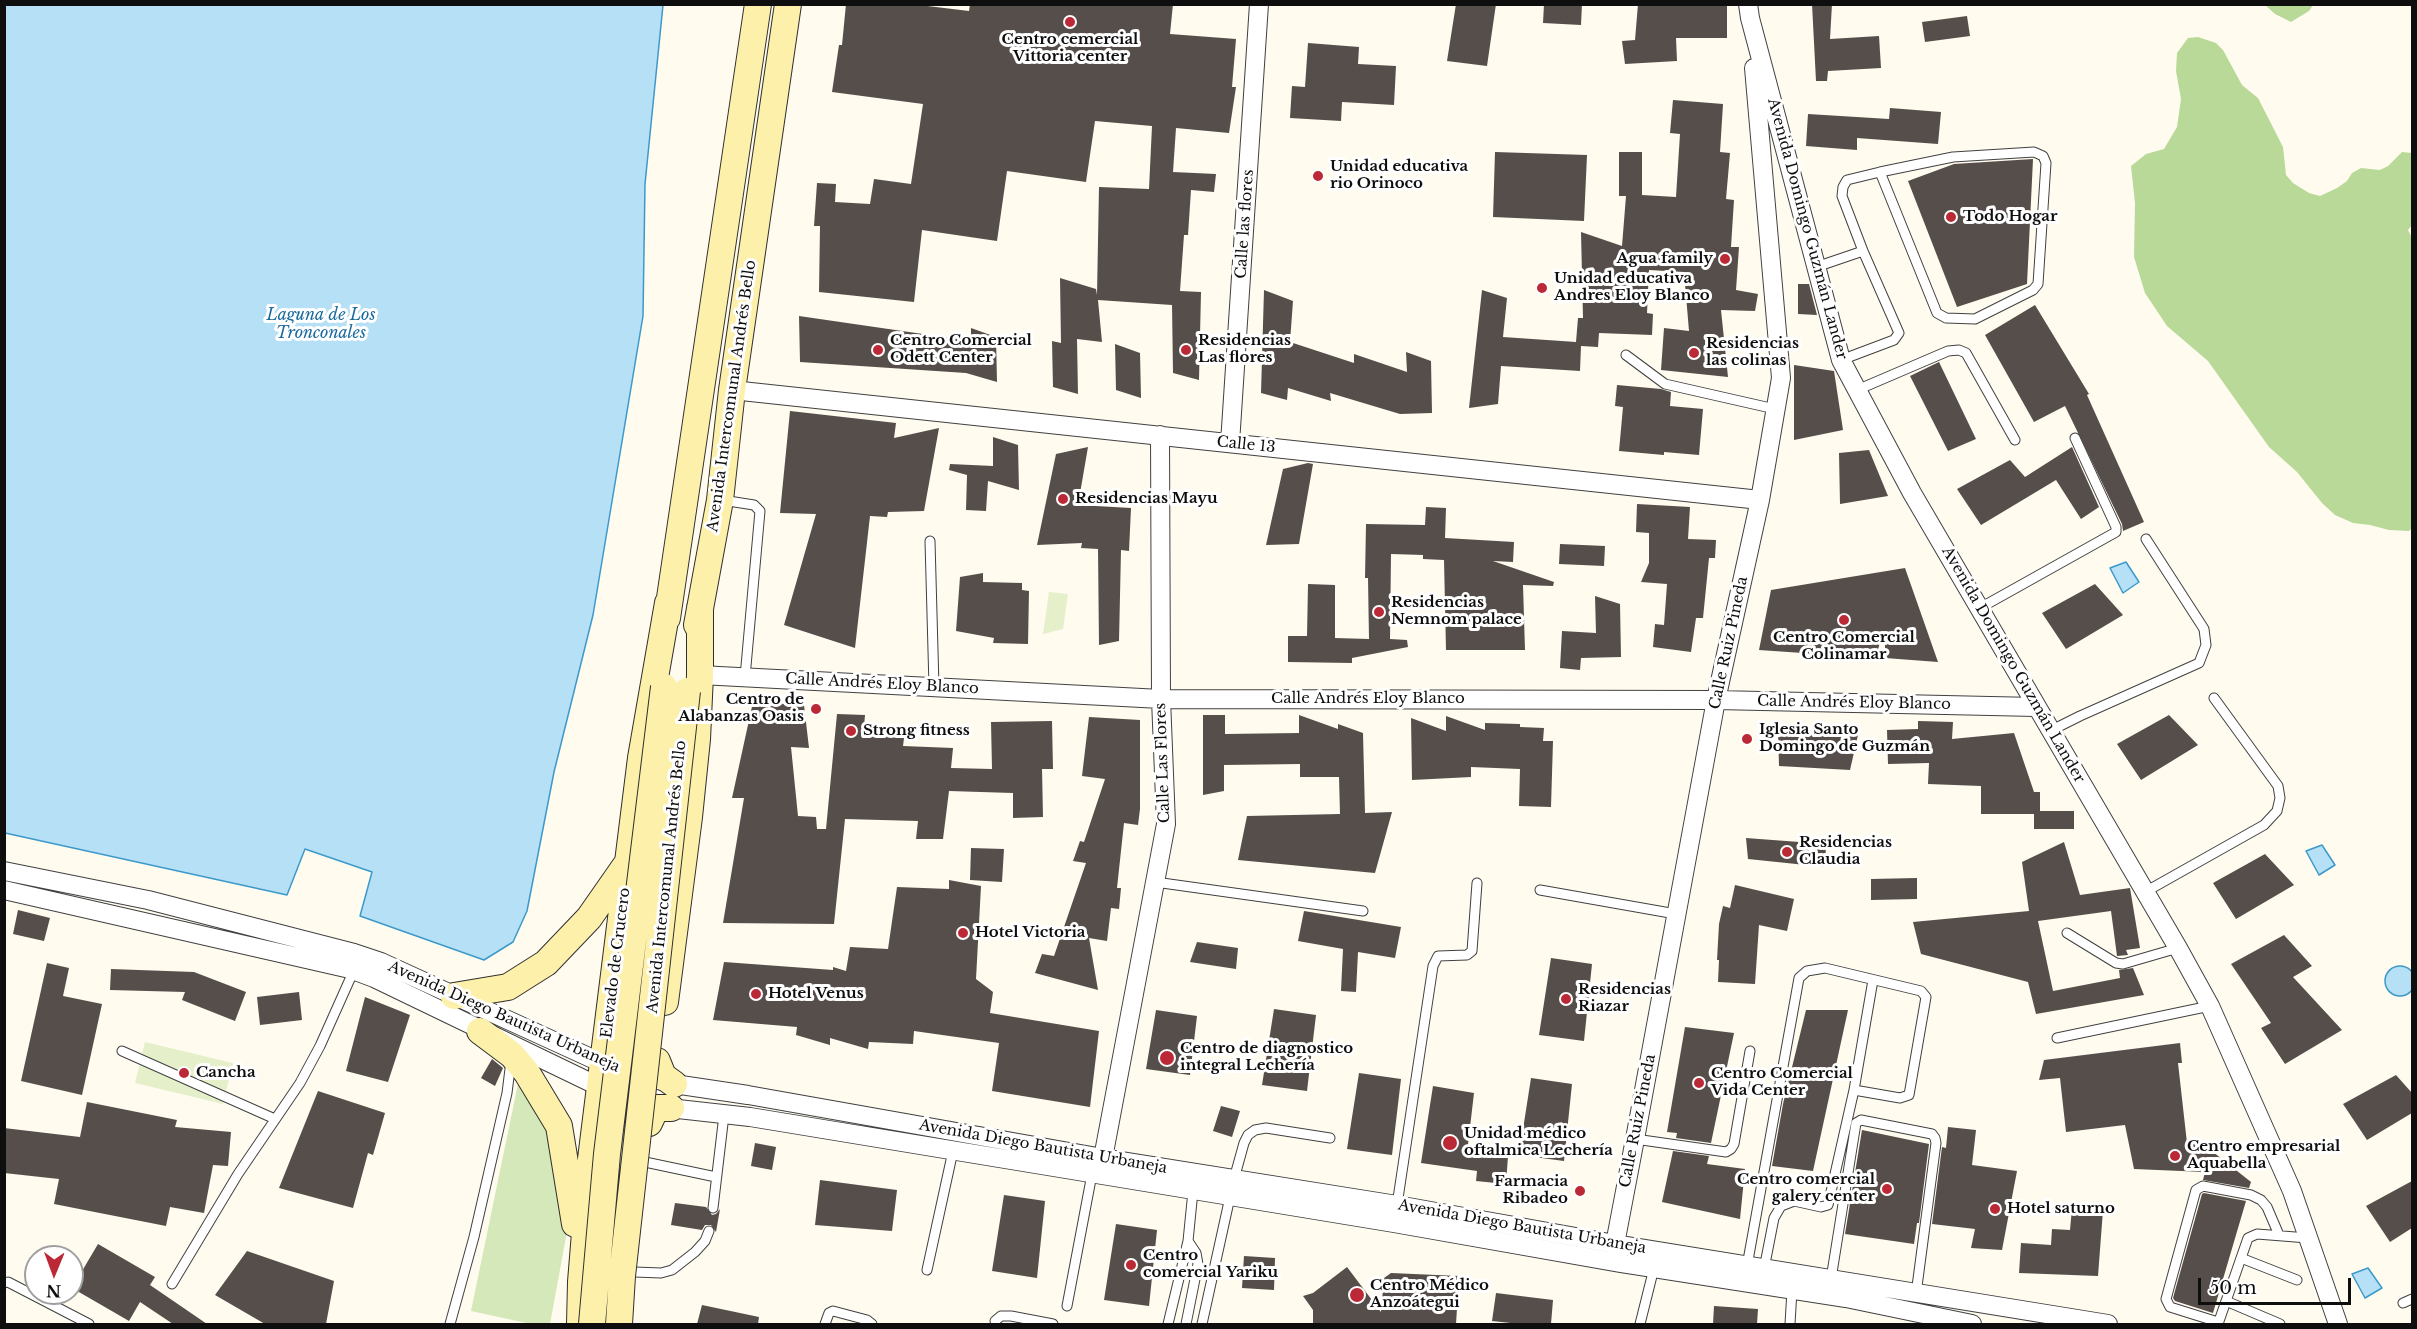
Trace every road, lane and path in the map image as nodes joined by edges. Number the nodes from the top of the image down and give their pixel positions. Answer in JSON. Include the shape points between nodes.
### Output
{"nodes":[{"id":1,"x":758,"y":4,"type":"edge"},
{"id":2,"x":788,"y":4,"type":"edge"},
{"id":3,"x":1259,"y":4,"type":"edge"},
{"id":4,"x":1749,"y":11,"type":"edge"},
{"id":5,"x":1880,"y":172,"type":"junction"},
{"id":6,"x":1863,"y":251,"type":"junction"},
{"id":7,"x":1816,"y":267,"type":"junction"},
{"id":8,"x":1626,"y":355,"type":"dead end"},
{"id":9,"x":1840,"y":360,"type":"junction"},
{"id":10,"x":732,"y":390,"type":"junction"},
{"id":11,"x":1857,"y":390,"type":"junction"},
{"id":12,"x":1775,"y":409,"type":"junction"},
{"id":13,"x":1160,"y":435,"type":"junction"},
{"id":14,"x":2075,"y":438,"type":"dead end"},
{"id":15,"x":2015,"y":440,"type":"dead end"},
{"id":16,"x":1230,"y":443,"type":"junction"},
{"id":17,"x":720,"y":500,"type":"junction"},
{"id":18,"x":1760,"y":500,"type":"junction"},
{"id":19,"x":2146,"y":539,"type":"dead end"},
{"id":20,"x":930,"y":541,"type":"dead end"},
{"id":21,"x":668,"y":603,"type":"junction"},
{"id":22,"x":1980,"y":608,"type":"junction"},
{"id":23,"x":745,"y":677,"type":"junction"},
{"id":24,"x":684,"y":685,"type":"junction"},
{"id":25,"x":934,"y":687,"type":"junction"},
{"id":26,"x":2214,"y":698,"type":"dead end"},
{"id":27,"x":1161,"y":699,"type":"junction"},
{"id":28,"x":1716,"y":700,"type":"junction"},
{"id":29,"x":2036,"y":707,"type":"junction"},
{"id":30,"x":2050,"y":731,"type":"junction"},
{"id":31,"x":627,"y":862,"type":"junction"},
{"id":32,"x":1155,"y":882,"type":"junction"},
{"id":33,"x":1477,"y":883,"type":"dead end"},
{"id":34,"x":6,"y":884,"type":"edge"},
{"id":35,"x":1540,"y":890,"type":"dead end"},
{"id":36,"x":2145,"y":892,"type":"junction"},
{"id":37,"x":1363,"y":911,"type":"dead end"},
{"id":38,"x":1676,"y":914,"type":"junction"},
{"id":39,"x":2067,"y":933,"type":"dead end"},
{"id":40,"x":2178,"y":948,"type":"junction"},
{"id":41,"x":354,"y":970,"type":"junction"},
{"id":42,"x":1873,"y":980,"type":"junction"},
{"id":43,"x":454,"y":996,"type":"junction"},
{"id":44,"x":2210,"y":1006,"type":"junction"},
{"id":45,"x":480,"y":1030,"type":"junction"},
{"id":46,"x":2057,"y":1038,"type":"dead end"},
{"id":47,"x":122,"y":1051,"type":"dead end"},
{"id":48,"x":1750,"y":1051,"type":"dead end"},
{"id":49,"x":512,"y":1055,"type":"junction"},
{"id":50,"x":602,"y":1075,"type":"junction"},
{"id":51,"x":1854,"y":1090,"type":"junction"},
{"id":52,"x":660,"y":1093,"type":"junction"},
{"id":53,"x":723,"y":1115,"type":"junction"},
{"id":54,"x":274,"y":1119,"type":"junction"},
{"id":55,"x":1330,"y":1138,"type":"dead end"},
{"id":56,"x":1635,"y":1139,"type":"junction"},
{"id":57,"x":953,"y":1151,"type":"junction"},
{"id":58,"x":1103,"y":1158,"type":"junction"},
{"id":59,"x":645,"y":1162,"type":"junction"},
{"id":60,"x":1092,"y":1174,"type":"junction"},
{"id":61,"x":716,"y":1177,"type":"junction"},
{"id":62,"x":1234,"y":1179,"type":"junction"},
{"id":63,"x":1193,"y":1191,"type":"junction"},
{"id":64,"x":1230,"y":1197,"type":"junction"},
{"id":65,"x":1397,"y":1205,"type":"junction"},
{"id":66,"x":712,"y":1208,"type":"dead end"},
{"id":67,"x":710,"y":1231,"type":"dead end"},
{"id":68,"x":2279,"y":1235,"type":"junction"},
{"id":69,"x":2308,"y":1238,"type":"junction"},
{"id":70,"x":1188,"y":1241,"type":"junction"},
{"id":71,"x":1615,"y":1244,"type":"junction"},
{"id":72,"x":2241,"y":1258,"type":"junction"},
{"id":73,"x":1620,"y":1263,"type":"junction"},
{"id":74,"x":1755,"y":1267,"type":"junction"},
{"id":75,"x":1654,"y":1268,"type":"junction"},
{"id":76,"x":927,"y":1270,"type":"dead end"},
{"id":77,"x":635,"y":1272,"type":"junction"},
{"id":78,"x":1831,"y":1279,"type":"junction"},
{"id":79,"x":2296,"y":1280,"type":"dead end"},
{"id":80,"x":581,"y":1282,"type":"junction"},
{"id":81,"x":4,"y":1283,"type":"edge"},
{"id":82,"x":172,"y":1284,"type":"dead end"},
{"id":83,"x":1792,"y":1290,"type":"junction"},
{"id":84,"x":1916,"y":1294,"type":"junction"},
{"id":85,"x":2412,"y":1299,"type":"edge"},
{"id":86,"x":2226,"y":1301,"type":"junction"},
{"id":87,"x":2403,"y":1303,"type":"dead end"},
{"id":88,"x":1067,"y":1306,"type":"dead end"},
{"id":89,"x":2335,"y":1318,"type":"edge"},
{"id":90,"x":995,"y":1321,"type":"dead end"},
{"id":91,"x":2218,"y":1323,"type":"edge"},
{"id":92,"x":89,"y":1324,"type":"edge"},
{"id":93,"x":451,"y":1324,"type":"edge"},
{"id":94,"x":580,"y":1324,"type":"edge"},
{"id":95,"x":592,"y":1324,"type":"edge"},
{"id":96,"x":619,"y":1324,"type":"edge"},
{"id":97,"x":631,"y":1324,"type":"edge"},
{"id":98,"x":825,"y":1324,"type":"edge"},
{"id":99,"x":872,"y":1324,"type":"edge"},
{"id":100,"x":1053,"y":1324,"type":"edge"},
{"id":101,"x":1168,"y":1324,"type":"edge"},
{"id":102,"x":1186,"y":1324,"type":"edge"},
{"id":103,"x":1202,"y":1324,"type":"edge"},
{"id":104,"x":1640,"y":1324,"type":"edge"},
{"id":105,"x":1790,"y":1324,"type":"edge"},
{"id":106,"x":1972,"y":1324,"type":"edge"},
{"id":107,"x":2108,"y":1324,"type":"edge"},
{"id":108,"x":2280,"y":1324,"type":"edge"}],
"edges":[{"from":1,"to":21,"type":"main road","name":"Avenida Intercomunal Andrés Bello"},
{"from":2,"to":10,"type":"main road","name":"Avenida Intercomunal Andrés Bello"},
{"from":3,"to":16,"type":"street","name":"Calle las flores"},
{"from":4,"to":7,"type":"street","name":"Avenida Domingo Guzmán Lander"},
{"from":4,"to":12,"type":"street","name":"Calle Ruiz Pineda","via":[[1781,378]]},
{"from":5,"to":5,"type":"lane","via":[[1936,313],[1946,318],[1975,320],[2036,288],[2046,163],[2043,156],[2034,152],[1953,158]]},
{"from":5,"to":6,"type":"lane","via":[[1847,180],[1843,187],[1842,196]]},
{"from":6,"to":7,"type":"lane"},
{"from":6,"to":9,"type":"lane","via":[[1899,333],[1894,340]]},
{"from":7,"to":9,"type":"street","name":"Avenida Domingo Guzmán Lander"},
{"from":8,"to":12,"type":"lane","via":[[1665,384]]},
{"from":9,"to":11,"type":"street","name":"Avenida Domingo Guzmán Lander"},
{"from":10,"to":13,"type":"street","name":"Calle 13"},
{"from":10,"to":17,"type":"main road","name":"Avenida Intercomunal Andrés Bello"},
{"from":11,"to":15,"type":"lane","via":[[1948,351],[1959,350],[1966,353]]},
{"from":11,"to":22,"type":"street","name":"Avenida Domingo Guzmán Lander"},
{"from":12,"to":18,"type":"street","name":"Calle Ruiz Pineda"},
{"from":13,"to":16,"type":"street","name":"Calle 13"},
{"from":13,"to":27,"type":"street","name":"Calle Las Flores"},
{"from":14,"to":22,"type":"lane","via":[[2116,532]]},
{"from":16,"to":18,"type":"street","name":"Calle 13"},
{"from":17,"to":23,"type":"lane","via":[[754,506],[760,511]]},
{"from":17,"to":24,"type":"main road","name":"Avenida Intercomunal Andrés Bello"},
{"from":18,"to":28,"type":"street","name":"Calle Ruiz Pineda"},
{"from":19,"to":30,"type":"lane","via":[[2204,629],[2206,645],[2199,663]]},
{"from":20,"to":25,"type":"lane"},
{"from":21,"to":24,"type":"main road","name":"Avenida Intercomunal Andrés Bello"},
{"from":21,"to":31,"type":"main road","name":"Elevado de Crucero"},
{"from":22,"to":29,"type":"street","name":"Avenida Domingo Guzmán Lander"},
{"from":23,"to":24,"type":"street","name":"Calle Andrés Eloy Blanco"},
{"from":23,"to":25,"type":"street","name":"Calle Andrés Eloy Blanco"},
{"from":24,"to":52,"type":"main road","via":[[689,817]]},
{"from":24,"to":95,"type":"main road","name":"Avenida Intercomunal Andrés Bello","bridge":true,"via":[[607,1154]]},
{"from":24,"to":96,"type":"main road","name":"Avenida Intercomunal Andrés Bello","bridge":true},
{"from":25,"to":27,"type":"street","name":"Calle Andrés Eloy Blanco"},
{"from":26,"to":36,"type":"lane","via":[[2278,786],[2277,811],[2264,825]]},
{"from":27,"to":28,"type":"street","name":"Calle Andrés Eloy Blanco"},
{"from":27,"to":32,"type":"street","name":"Calle Las Flores","via":[[1166,824]]},
{"from":28,"to":29,"type":"street","name":"Calle Andrés Eloy Blanco"},
{"from":28,"to":38,"type":"street","name":"Calle Ruiz Pineda"},
{"from":29,"to":30,"type":"street","name":"Avenida Domingo Guzmán Lander"},
{"from":30,"to":36,"type":"street","name":"Avenida Domingo Guzmán Lander"},
{"from":31,"to":43,"type":"main road","via":[[589,918],[546,963],[508,987]]},
{"from":31,"to":50,"type":"main road","name":"Elevado de Crucero"},
{"from":32,"to":37,"type":"lane"},
{"from":32,"to":58,"type":"street","name":"Calle Las Flores"},
{"from":33,"to":65,"type":"lane","via":[[1472,951],[1467,955],[1438,956],[1433,966]]},
{"from":34,"to":41,"type":"street","name":"Avenida Diego Bautista Urbaneja"},
{"from":34,"to":43,"type":"street","name":"Avenida Diego Bautista Urbaneja","via":[[148,900],[354,953]]},
{"from":35,"to":38,"type":"lane"},
{"from":36,"to":40,"type":"street","name":"Avenida Domingo Guzmán Lander"},
{"from":38,"to":56,"type":"street","name":"Calle Ruiz Pineda"},
{"from":39,"to":40,"type":"lane","via":[[2123,964]]},
{"from":40,"to":44,"type":"street","name":"Avenida Domingo Guzmán Lander"},
{"from":41,"to":45,"type":"street","name":"Avenida Diego Bautista Urbaneja"},
{"from":41,"to":54,"type":"lane","via":[[320,1046]]},
{"from":42,"to":51,"type":"lane"},
{"from":42,"to":51,"type":"lane","via":[[1921,991],[1926,997],[1911,1084],[1909,1095],[1900,1098]]},
{"from":42,"to":74,"type":"lane","via":[[1825,968],[1807,970],[1799,978]]},
{"from":43,"to":50,"type":"street","name":"Avenida Diego Bautista Urbaneja"},
{"from":44,"to":46,"type":"lane"},
{"from":44,"to":69,"type":"street","name":"Avenida Domingo Guzmán Lander","via":[[2292,1191]]},
{"from":45,"to":49,"type":"main road"},
{"from":45,"to":50,"type":"street","name":"Avenida Diego Bautista Urbaneja"},
{"from":47,"to":54,"type":"lane"},
{"from":48,"to":56,"type":"lane","via":[[1731,1149],[1726,1152]]},
{"from":49,"to":80,"type":"main road","via":[[559,1126]]},
{"from":49,"to":93,"type":"lane","via":[[477,1226]]},
{"from":50,"to":52,"type":"street","name":"Avenida Diego Bautista Urbaneja"},
{"from":50,"to":80,"type":"main road","name":"Elevado de Crucero"},
{"from":51,"to":74,"type":"lane","via":[[1828,1204],[1821,1207],[1794,1201],[1781,1206]]},
{"from":52,"to":53,"type":"street","name":"Avenida Diego Bautista Urbaneja"},
{"from":52,"to":58,"type":"street","name":"Avenida Diego Bautista Urbaneja","via":[[748,1095]]},
{"from":52,"to":59,"type":"main road"},
{"from":53,"to":57,"type":"street","name":"Avenida Diego Bautista Urbaneja"},
{"from":53,"to":61,"type":"lane"},
{"from":54,"to":82,"type":"lane"},
{"from":55,"to":62,"type":"lane","via":[[1266,1128],[1255,1130],[1244,1143]]},
{"from":56,"to":71,"type":"street","name":"Calle Ruiz Pineda"},
{"from":57,"to":60,"type":"street","name":"Avenida Diego Bautista Urbaneja"},
{"from":57,"to":76,"type":"lane"},
{"from":58,"to":62,"type":"street","name":"Avenida Diego Bautista Urbaneja"},
{"from":59,"to":61,"type":"lane"},
{"from":59,"to":77,"type":"main road"},
{"from":60,"to":63,"type":"street","name":"Avenida Diego Bautista Urbaneja"},
{"from":60,"to":88,"type":"lane"},
{"from":61,"to":66,"type":"lane"},
{"from":62,"to":65,"type":"street","name":"Avenida Diego Bautista Urbaneja"},
{"from":63,"to":64,"type":"street","name":"Avenida Diego Bautista Urbaneja"},
{"from":63,"to":70,"type":"lane"},
{"from":64,"to":73,"type":"street","name":"Avenida Diego Bautista Urbaneja"},
{"from":64,"to":103,"type":"lane"},
{"from":65,"to":71,"type":"street","name":"Avenida Diego Bautista Urbaneja"},
{"from":67,"to":77,"type":"lane","via":[[695,1252],[672,1270],[662,1274]]},
{"from":68,"to":69,"type":"lane"},
{"from":68,"to":72,"type":"lane","via":[[2252,1235]]},
{"from":68,"to":91,"type":"lane","via":[[2261,1200],[2203,1186],[2196,1190],[2166,1299],[2170,1306]]},
{"from":69,"to":89,"type":"street","name":"Avenida Domingo Guzmán Lander"},
{"from":70,"to":101,"type":"lane"},
{"from":70,"to":102,"type":"lane","via":[[1197,1253],[1198,1264]]},
{"from":71,"to":73,"type":"street","name":"Calle Ruiz Pineda"},
{"from":71,"to":74,"type":"street","name":"Avenida Diego Bautista Urbaneja"},
{"from":72,"to":79,"type":"lane"},
{"from":72,"to":86,"type":"lane"},
{"from":73,"to":75,"type":"street","name":"Avenida Diego Bautista Urbaneja"},
{"from":74,"to":78,"type":"street","name":"Avenida Diego Bautista Urbaneja"},
{"from":75,"to":83,"type":"street","name":"Avenida Diego Bautista Urbaneja"},
{"from":75,"to":104,"type":"lane"},
{"from":77,"to":97,"type":"main road"},
{"from":78,"to":84,"type":"street","name":"Avenida Diego Bautista Urbaneja"},
{"from":78,"to":84,"type":"lane","via":[[1856,1123],[1861,1120],[1932,1134],[1935,1138]]},
{"from":80,"to":94,"type":"main road","name":"Elevado de Crucero"},
{"from":81,"to":92,"type":"lane"},
{"from":83,"to":105,"type":"lane"},
{"from":83,"to":106,"type":"street","name":"Avenida Diego Bautista Urbaneja"},
{"from":84,"to":107,"type":"street","name":"Avenida Diego Bautista Urbaneja"},
{"from":85,"to":87,"type":"lane"},
{"from":86,"to":91,"type":"lane"},
{"from":86,"to":108,"type":"lane"},
{"from":90,"to":100,"type":"lane","via":[[1011,1316]]},
{"from":98,"to":99,"type":"lane","via":[[833,1311]]}]}
